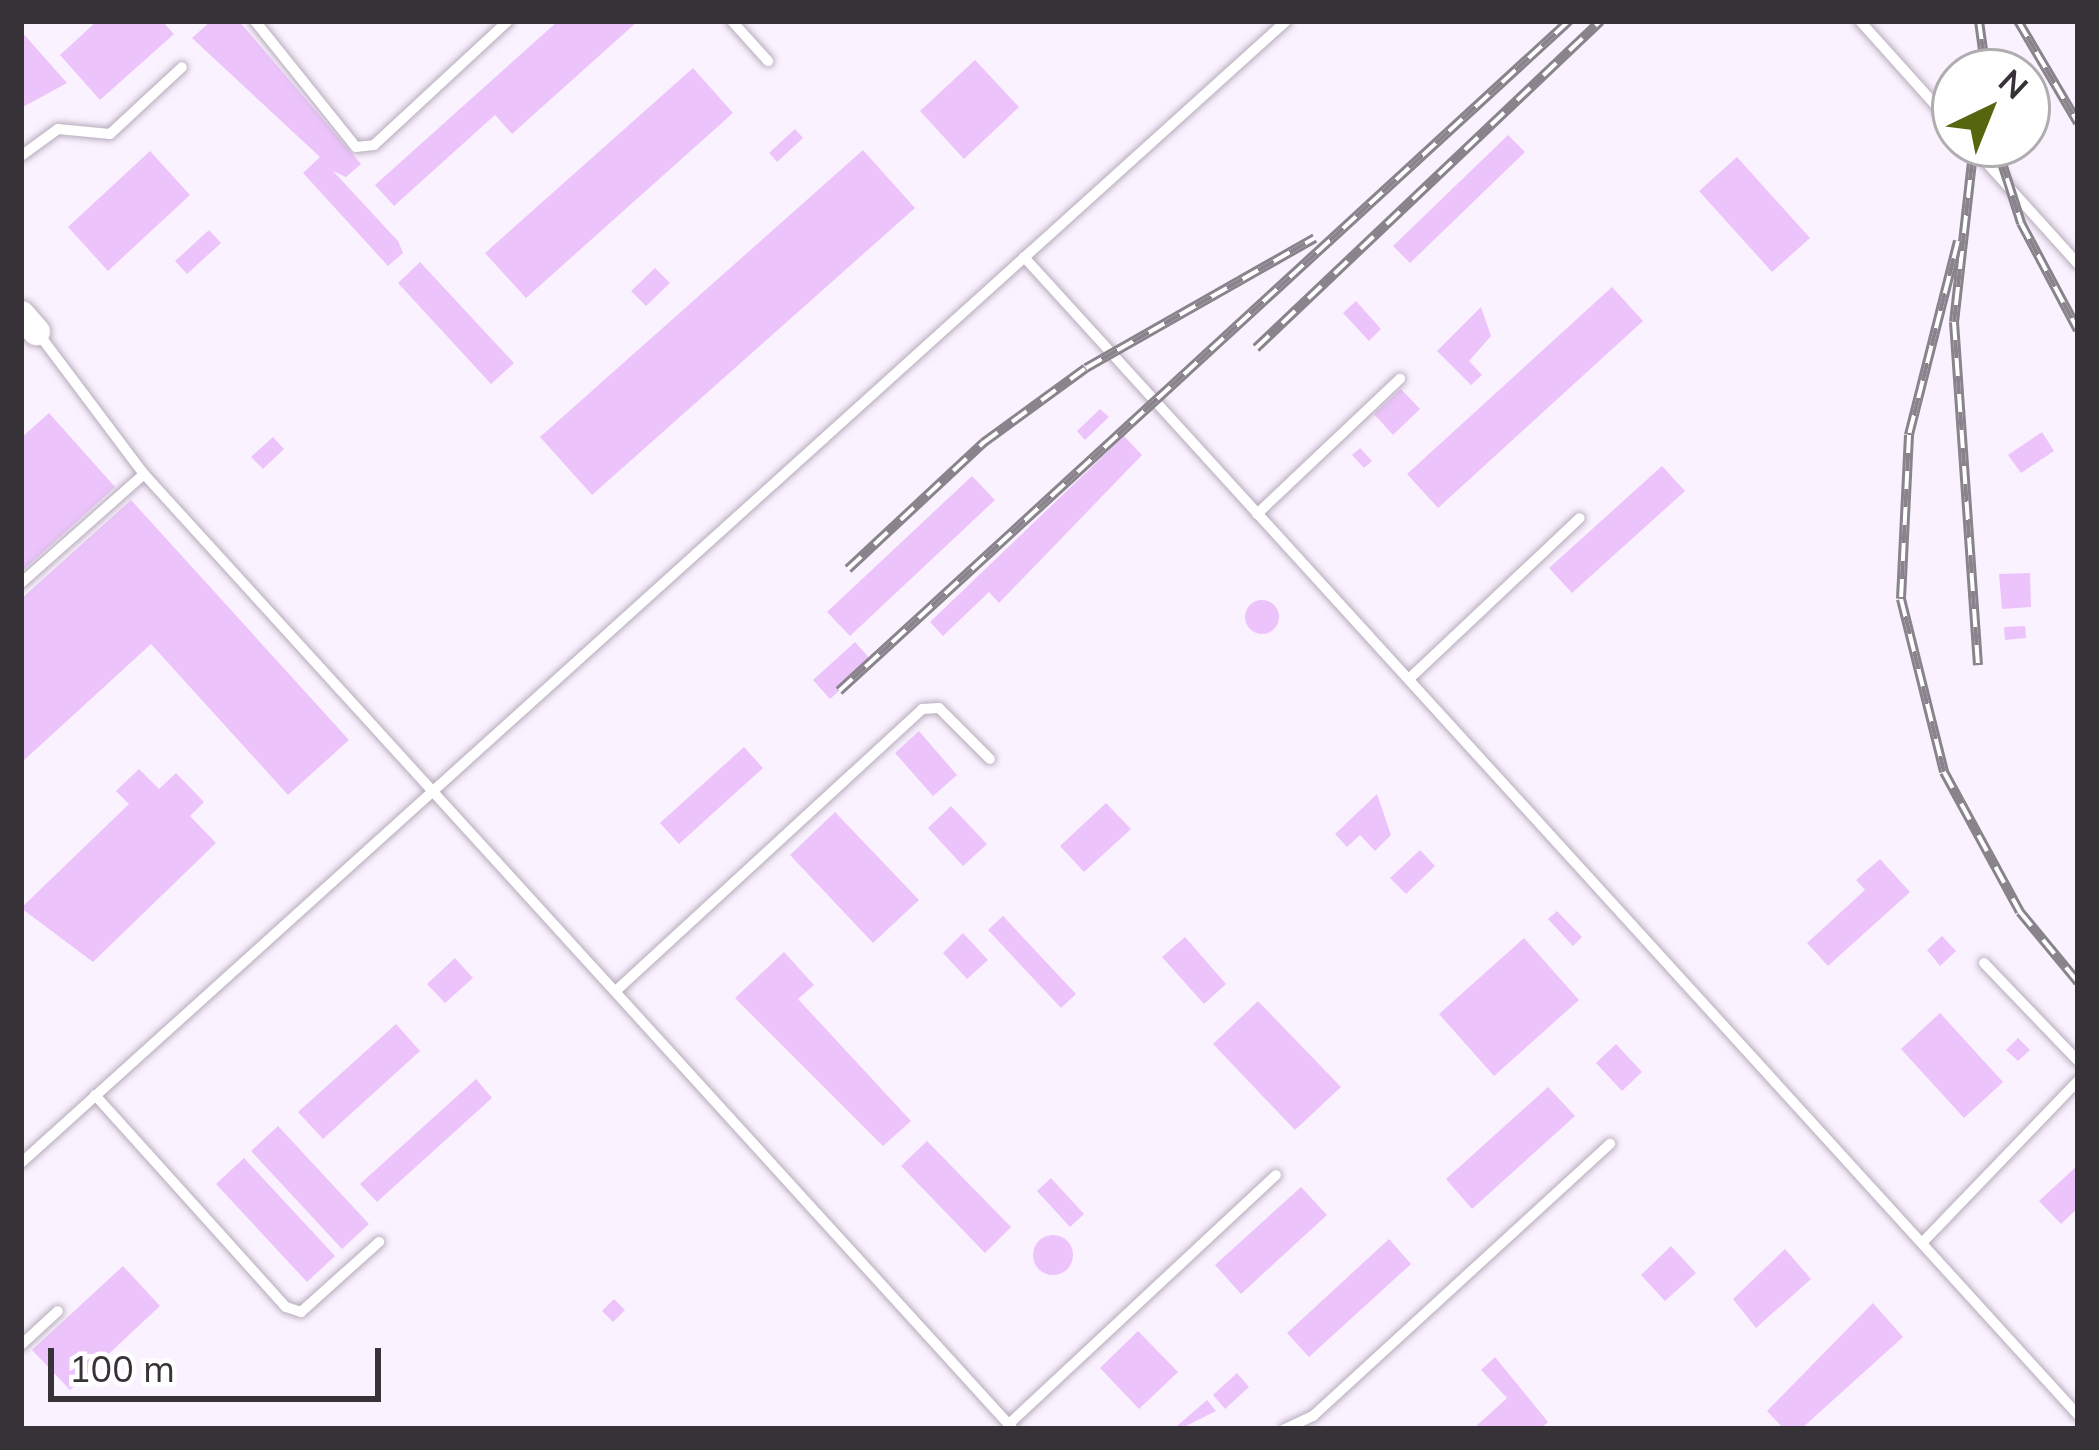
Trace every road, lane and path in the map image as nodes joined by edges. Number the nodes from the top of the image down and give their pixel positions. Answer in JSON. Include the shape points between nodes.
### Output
{"nodes":[{"id":1,"x":255,"y":21,"type":"edge"},
{"id":2,"x":508,"y":21,"type":"edge"},
{"id":3,"x":732,"y":21,"type":"edge"},
{"id":4,"x":1286,"y":21,"type":"edge"},
{"id":5,"x":1860,"y":21,"type":"edge"},
{"id":6,"x":768,"y":61,"type":"dead end"},
{"id":7,"x":182,"y":67,"type":"dead end"},
{"id":8,"x":1931,"y":100,"type":"edge"},
{"id":9,"x":21,"y":156,"type":"edge"},
{"id":10,"x":1992,"y":168,"type":"edge"},
{"id":11,"x":1024,"y":257,"type":"junction"},
{"id":12,"x":2078,"y":264,"type":"edge"},
{"id":13,"x":29,"y":322,"type":"edge"},
{"id":14,"x":1400,"y":379,"type":"dead end"},
{"id":15,"x":144,"y":474,"type":"junction"},
{"id":16,"x":1257,"y":514,"type":"junction"},
{"id":17,"x":1580,"y":518,"type":"dead end"},
{"id":18,"x":21,"y":583,"type":"edge"},
{"id":19,"x":1410,"y":678,"type":"junction"},
{"id":20,"x":990,"y":759,"type":"dead end"},
{"id":21,"x":430,"y":790,"type":"junction"},
{"id":22,"x":1984,"y":963,"type":"dead end"},
{"id":23,"x":619,"y":988,"type":"junction"},
{"id":24,"x":2078,"y":1061,"type":"edge"},
{"id":25,"x":2078,"y":1081,"type":"edge"},
{"id":26,"x":95,"y":1095,"type":"junction"},
{"id":27,"x":1610,"y":1144,"type":"dead end"},
{"id":28,"x":21,"y":1163,"type":"edge"},
{"id":29,"x":1276,"y":1175,"type":"dead end"},
{"id":30,"x":379,"y":1242,"type":"dead end"},
{"id":31,"x":1922,"y":1243,"type":"junction"},
{"id":32,"x":58,"y":1311,"type":"dead end"},
{"id":33,"x":21,"y":1345,"type":"edge"},
{"id":34,"x":2078,"y":1415,"type":"edge"},
{"id":35,"x":1011,"y":1426,"type":"edge"},
{"id":36,"x":1285,"y":1429,"type":"edge"}],
"edges":[{"from":1,"to":2,"type":"lane","via":[[356,146],[374,145]]},
{"from":3,"to":6,"type":"lane"},
{"from":4,"to":11,"type":"lane"},
{"from":5,"to":8,"type":"lane"},
{"from":7,"to":9,"type":"lane","via":[[110,134],[58,129]]},
{"from":10,"to":12,"type":"lane"},
{"from":11,"to":16,"type":"lane"},
{"from":11,"to":21,"type":"lane"},
{"from":13,"to":15,"type":"lane"},
{"from":14,"to":16,"type":"lane"},
{"from":15,"to":18,"type":"lane"},
{"from":15,"to":21,"type":"lane"},
{"from":16,"to":19,"type":"lane"},
{"from":17,"to":19,"type":"lane"},
{"from":19,"to":31,"type":"lane"},
{"from":20,"to":23,"type":"lane","via":[[939,709],[922,709]]},
{"from":21,"to":23,"type":"lane"},
{"from":21,"to":26,"type":"lane"},
{"from":22,"to":24,"type":"lane"},
{"from":23,"to":35,"type":"lane"},
{"from":25,"to":31,"type":"lane"},
{"from":26,"to":28,"type":"lane"},
{"from":26,"to":30,"type":"lane","via":[[286,1307],[301,1312]]},
{"from":27,"to":36,"type":"lane","via":[[1313,1416]]},
{"from":29,"to":35,"type":"lane"},
{"from":31,"to":34,"type":"lane"},
{"from":32,"to":33,"type":"lane"}]}
